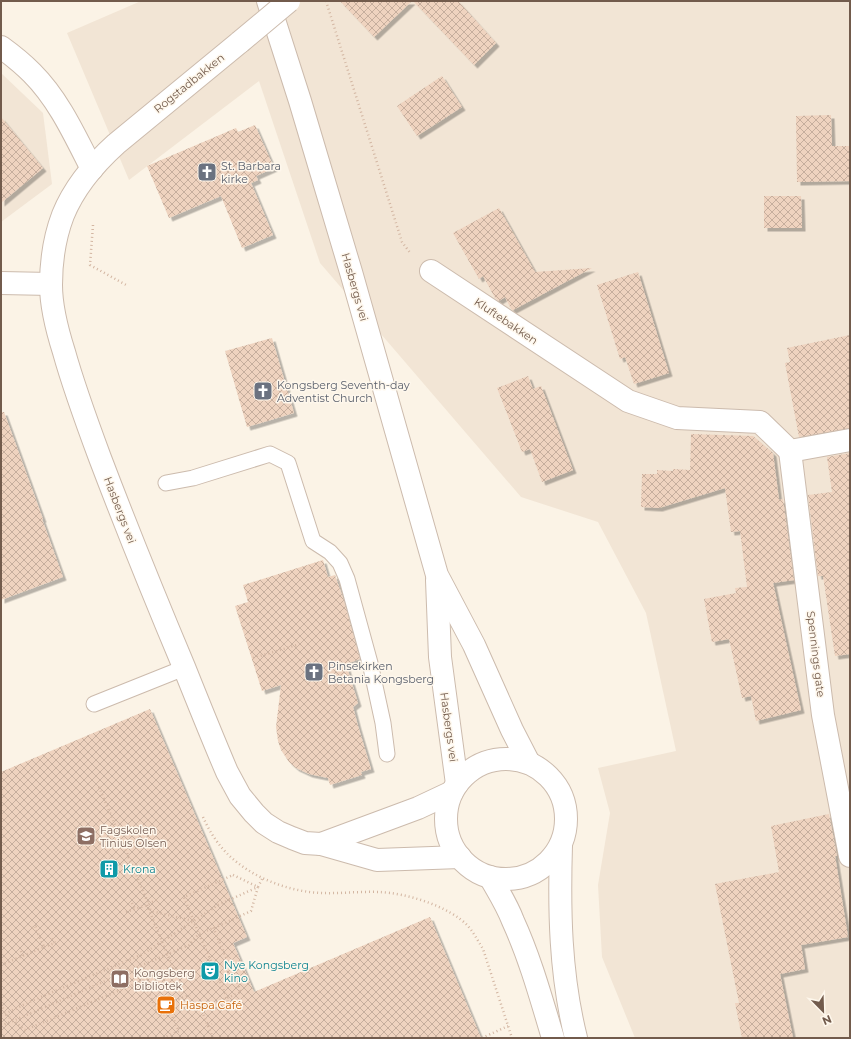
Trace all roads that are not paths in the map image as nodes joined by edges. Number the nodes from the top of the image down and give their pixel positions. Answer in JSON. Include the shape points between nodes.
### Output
{"nodes":[{"id":1,"x":268,"y":1,"type":"edge"},
{"id":2,"x":289,"y":1,"type":"edge"},
{"id":3,"x":1,"y":47,"type":"edge"},
{"id":4,"x":92,"y":169,"type":"junction"},
{"id":5,"x":431,"y":271,"type":"road end"},
{"id":6,"x":1,"y":283,"type":"edge"},
{"id":7,"x":51,"y":284,"type":"junction"},
{"id":8,"x":850,"y":440,"type":"edge"},
{"id":9,"x":790,"y":451,"type":"junction"},
{"id":10,"x":166,"y":483,"type":"dead end"},
{"id":11,"x":437,"y":574,"type":"junction"},
{"id":12,"x":184,"y":668,"type":"junction"},
{"id":13,"x":94,"y":704,"type":"dead end"},
{"id":14,"x":387,"y":754,"type":"dead end"},
{"id":15,"x":529,"y":763,"type":"junction"},
{"id":16,"x":455,"y":788,"type":"junction"},
{"id":17,"x":845,"y":803,"type":"edge"},
{"id":18,"x":321,"y":844,"type":"junction"},
{"id":19,"x":560,"y":845,"type":"junction"},
{"id":20,"x":850,"y":856,"type":"edge"},
{"id":21,"x":460,"y":857,"type":"junction"},
{"id":22,"x":490,"y":876,"type":"junction"},
{"id":23,"x":552,"y":1038,"type":"edge"},
{"id":24,"x":576,"y":1038,"type":"edge"}],
"edges":[{"from":1,"to":11,"type":"street","name":"Hasbergs vei","via":[[351,272]]},
{"from":2,"to":4,"type":"street","name":"Rogstadbakken","bridge":true,"via":[[135,128]]},
{"from":3,"to":4,"type":"street","via":[[32,73],[52,98]]},
{"from":4,"to":7,"type":"street","name":"Hasbergs vei","via":[[74,194],[55,239]]},
{"from":5,"to":9,"type":"street","name":"Kluftebakken","via":[[628,401],[677,418],[760,422]]},
{"from":6,"to":7,"type":"street"},
{"from":7,"to":12,"type":"street","name":"Hasbergs vei","via":[[52,303],[62,348],[77,394],[130,538]]},
{"from":8,"to":9,"type":"street"},
{"from":9,"to":17,"type":"street","name":"Spennings gate","via":[[823,715]]},
{"from":10,"to":14,"type":"lane","via":[[193,478],[270,454],[288,463],[314,541],[340,563],[347,579],[370,663]]},
{"from":11,"to":15,"type":"street","name":"Hasbergs vei","via":[[474,645]]},
{"from":11,"to":16,"type":"street","name":"Hasbergs vei","via":[[440,657]]},
{"from":12,"to":13,"type":"lane"},
{"from":12,"to":18,"type":"street","name":"Hasbergs vei","via":[[232,783],[246,804],[264,823],[278,832],[305,843]]},
{"from":15,"to":16,"type":"street","name":"Hasbergs vei","via":[[497,759],[482,764],[468,772]]},
{"from":15,"to":19,"type":"street","name":"Hasbergs vei","via":[[555,782],[563,797],[567,813],[566,829]]},
{"from":16,"to":18,"type":"street","name":"Hasbergs vei","via":[[418,808]]},
{"from":16,"to":21,"type":"street","name":"Hasbergs vei","via":[[446,819],[453,846]]},
{"from":17,"to":20,"type":"street","name":"Spennings gate"},
{"from":18,"to":21,"type":"street","name":"Hasbergs vei","via":[[377,860]]},
{"from":19,"to":22,"type":"street","name":"Hasbergs vei","via":[[548,862],[531,874],[511,879]]},
{"from":19,"to":24,"type":"street","name":"Hasbergs vei","via":[[559,902],[562,955]]},
{"from":21,"to":22,"type":"street","name":"Hasbergs vei","via":[[474,869]]},
{"from":22,"to":23,"type":"street","via":[[505,902],[532,969]]}]}
